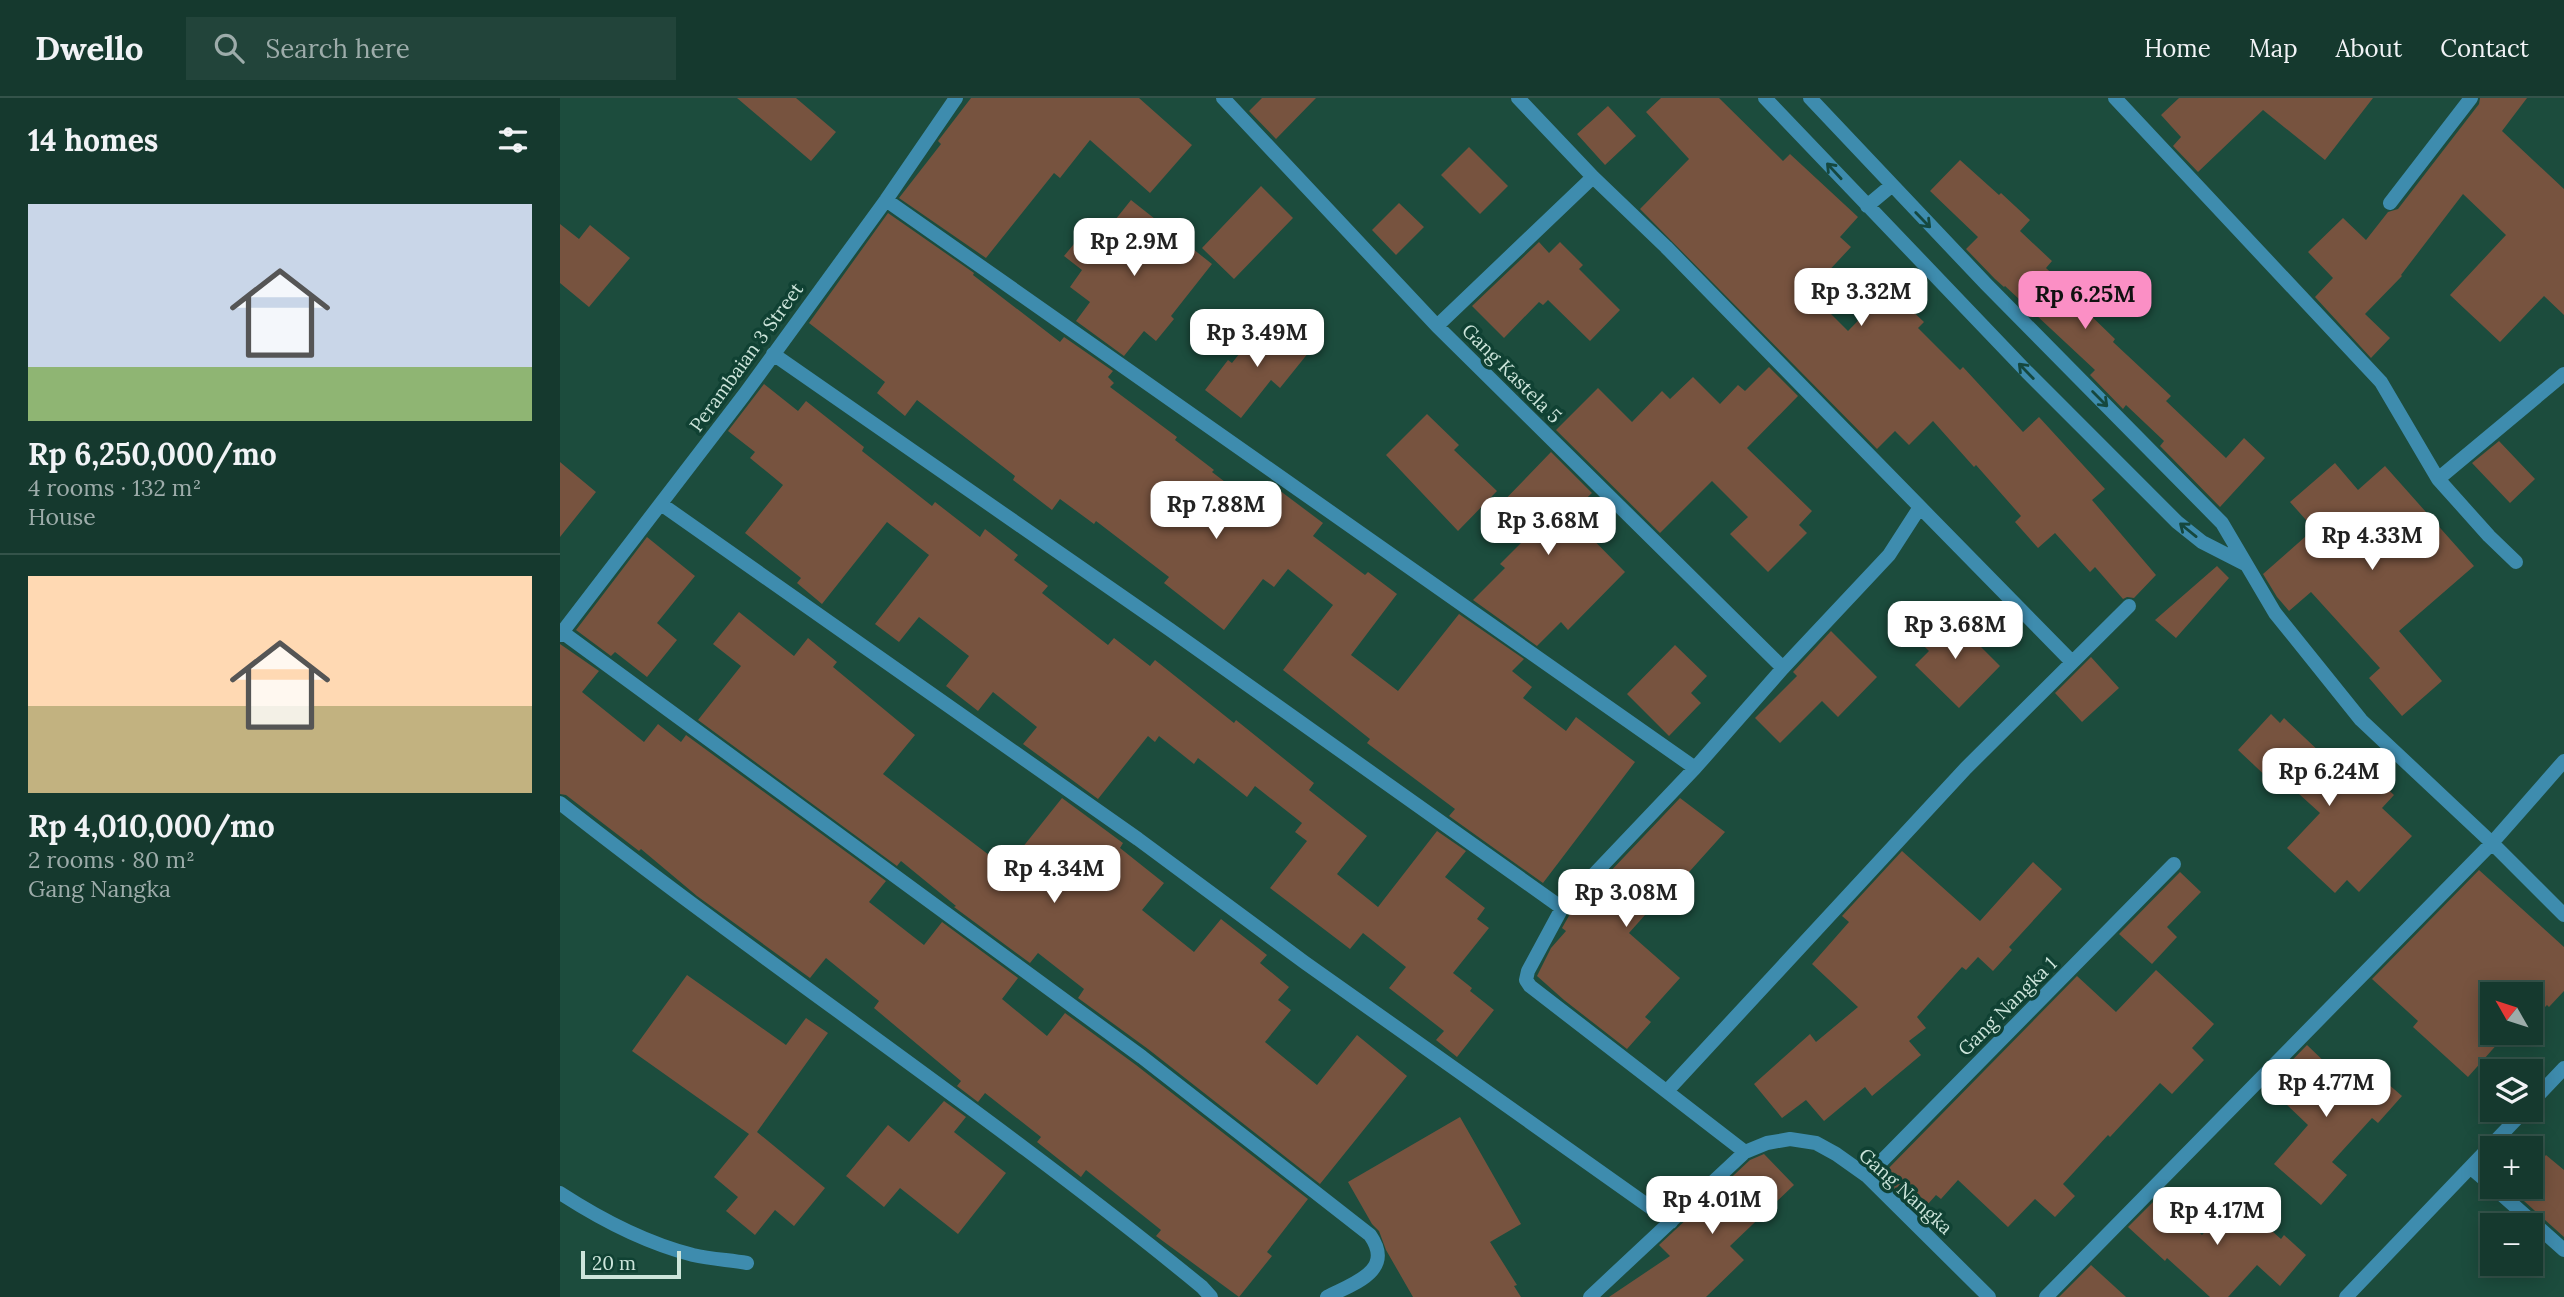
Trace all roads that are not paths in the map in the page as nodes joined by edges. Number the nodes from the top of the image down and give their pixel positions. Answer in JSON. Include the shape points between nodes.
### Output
{"nodes":[{"id":1,"x":956,"y":98,"type":"edge"},
{"id":2,"x":1223,"y":98,"type":"edge"},
{"id":3,"x":1518,"y":98,"type":"edge"},
{"id":4,"x":1765,"y":98,"type":"edge"},
{"id":5,"x":1810,"y":98,"type":"edge"},
{"id":6,"x":2115,"y":98,"type":"edge"},
{"id":7,"x":2471,"y":98,"type":"edge"},
{"id":8,"x":1593,"y":177,"type":"junction"},
{"id":9,"x":1891,"y":186,"type":"junction"},
{"id":10,"x":886,"y":200,"type":"junction"},
{"id":11,"x":2390,"y":203,"type":"dead end"},
{"id":12,"x":1867,"y":206,"type":"junction"},
{"id":13,"x":1437,"y":326,"type":"junction"},
{"id":14,"x":773,"y":355,"type":"junction"},
{"id":15,"x":2564,"y":374,"type":"edge"},
{"id":16,"x":2438,"y":479,"type":"junction"},
{"id":17,"x":661,"y":504,"type":"junction"},
{"id":18,"x":1920,"y":507,"type":"junction"},
{"id":19,"x":2516,"y":562,"type":"dead end"},
{"id":20,"x":2246,"y":565,"type":"junction"},
{"id":21,"x":2129,"y":606,"type":"dead end"},
{"id":22,"x":561,"y":633,"type":"edge"},
{"id":23,"x":2072,"y":662,"type":"junction"},
{"id":24,"x":1783,"y":668,"type":"junction"},
{"id":25,"x":2564,"y":761,"type":"edge"},
{"id":26,"x":1695,"y":768,"type":"junction"},
{"id":27,"x":560,"y":803,"type":"edge"},
{"id":28,"x":2492,"y":843,"type":"junction"},
{"id":29,"x":2174,"y":864,"type":"dead end"},
{"id":30,"x":1562,"y":908,"type":"junction"},
{"id":31,"x":2564,"y":915,"type":"edge"},
{"id":32,"x":2564,"y":1068,"type":"edge"},
{"id":33,"x":2543,"y":1090,"type":"edge"},
{"id":34,"x":1667,"y":1091,"type":"junction"},
{"id":35,"x":2514,"y":1122,"type":"edge"},
{"id":36,"x":1745,"y":1152,"type":"junction"},
{"id":37,"x":2471,"y":1168,"type":"junction"},
{"id":38,"x":1867,"y":1176,"type":"junction"},
{"id":39,"x":2480,"y":1176,"type":"edge"},
{"id":40,"x":560,"y":1193,"type":"edge"},
{"id":41,"x":2507,"y":1199,"type":"edge"},
{"id":42,"x":1671,"y":1222,"type":"junction"},
{"id":43,"x":2564,"y":1250,"type":"edge"},
{"id":44,"x":747,"y":1263,"type":"dead end"},
{"id":45,"x":1211,"y":1297,"type":"edge"},
{"id":46,"x":1327,"y":1297,"type":"edge"},
{"id":47,"x":1590,"y":1297,"type":"edge"},
{"id":48,"x":1989,"y":1297,"type":"edge"},
{"id":49,"x":2046,"y":1297,"type":"edge"},
{"id":50,"x":2346,"y":1297,"type":"edge"}],
"edges":[{"from":1,"to":10,"type":"street","name":"Perambaian 3 Street"},
{"from":2,"to":13,"type":"street","name":"Gang Kastela 5"},
{"from":3,"to":8,"type":"street"},
{"from":12,"to":4,"type":"street","one_way":true},
{"from":5,"to":9,"type":"street"},
{"from":6,"to":16,"type":"street","via":[[2381,382]]},
{"from":7,"to":11,"type":"street"},
{"from":8,"to":13,"type":"street"},
{"from":8,"to":18,"type":"street"},
{"from":9,"to":12,"type":"street"},
{"from":9,"to":20,"type":"street","one_way":true,"via":[[2199,498],[2222,523]]},
{"from":10,"to":14,"type":"street","name":"Perambaian 3 Street"},
{"from":10,"to":26,"type":"street"},
{"from":20,"to":12,"type":"street","one_way":true,"via":[[2202,542],[2177,522]]},
{"from":13,"to":24,"type":"street","name":"Gang Kastela 5"},
{"from":14,"to":17,"type":"street","name":"Perambaian 3 Street"},
{"from":14,"to":30,"type":"street"},
{"from":15,"to":16,"type":"street"},
{"from":16,"to":19,"type":"street"},
{"from":17,"to":22,"type":"street","name":"Perambaian 3 Street"},
{"from":17,"to":42,"type":"street"},
{"from":18,"to":23,"type":"street"},
{"from":18,"to":24,"type":"street","via":[[1889,555]]},
{"from":20,"to":28,"type":"street","via":[[2275,612],[2361,720]]},
{"from":21,"to":23,"type":"street"},
{"from":22,"to":46,"type":"street","via":[[1142,1057],[1370,1235],[1380,1256],[1369,1275]]},
{"from":23,"to":34,"type":"street","via":[[1966,768]]},
{"from":24,"to":26,"type":"street"},
{"from":25,"to":28,"type":"street"},
{"from":26,"to":30,"type":"street"},
{"from":27,"to":45,"type":"street","via":[[726,932],[974,1109]]},
{"from":28,"to":31,"type":"street"},
{"from":28,"to":49,"type":"street"},
{"from":29,"to":38,"type":"street","name":"Gang Nangka 1"},
{"from":30,"to":34,"type":"street","via":[[1526,980]]},
{"from":32,"to":33,"type":"street"},
{"from":34,"to":36,"type":"street"},
{"from":35,"to":37,"type":"street"},
{"from":36,"to":38,"type":"street","name":"Gang Nangka","via":[[1790,1139],[1816,1143]]},
{"from":36,"to":42,"type":"street","name":"Gang Nangka"},
{"from":37,"to":39,"type":"street"},
{"from":37,"to":50,"type":"street"},
{"from":38,"to":48,"type":"street","name":"Gang Nangka"},
{"from":40,"to":44,"type":"street","via":[[641,1238],[693,1255]]},
{"from":41,"to":43,"type":"street"},
{"from":42,"to":47,"type":"street","name":"Gang Nangka"}]}
